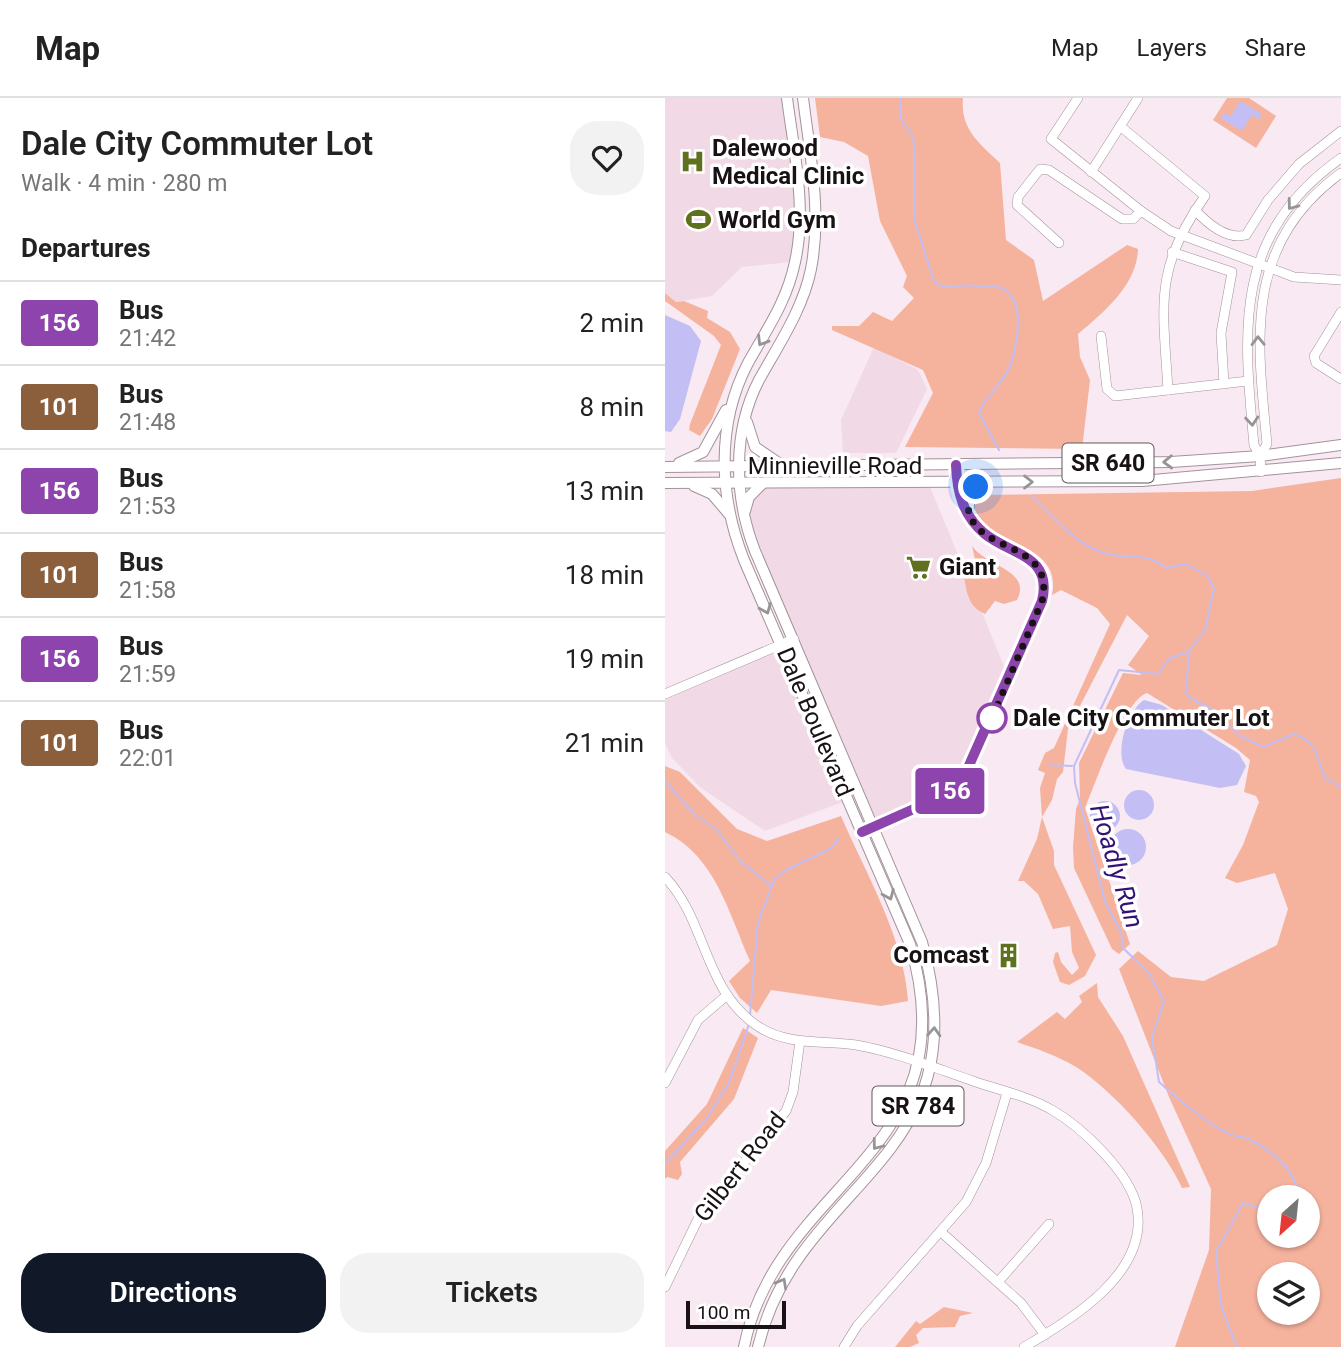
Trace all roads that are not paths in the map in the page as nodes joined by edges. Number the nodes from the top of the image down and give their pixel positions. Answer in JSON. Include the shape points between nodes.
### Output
{"nodes":[{"id":1,"x":787,"y":98,"type":"edge"},
{"id":2,"x":803,"y":98,"type":"edge"},
{"id":3,"x":1078,"y":98,"type":"edge"},
{"id":4,"x":1138,"y":98,"type":"edge"},
{"id":5,"x":1120,"y":126,"type":"junction"},
{"id":6,"x":1341,"y":131,"type":"edge"},
{"id":7,"x":1341,"y":158,"type":"edge"},
{"id":8,"x":1091,"y":172,"type":"junction"},
{"id":9,"x":1341,"y":173,"type":"edge"},
{"id":10,"x":1195,"y":210,"type":"junction"},
{"id":11,"x":1141,"y":211,"type":"junction"},
{"id":12,"x":1180,"y":235,"type":"junction"},
{"id":13,"x":1059,"y":243,"type":"dead end"},
{"id":14,"x":1172,"y":251,"type":"junction"},
{"id":15,"x":1259,"y":264,"type":"junction"},
{"id":16,"x":1270,"y":268,"type":"junction"},
{"id":17,"x":1341,"y":280,"type":"edge"},
{"id":18,"x":1341,"y":312,"type":"edge"},
{"id":19,"x":1101,"y":336,"type":"dead end"},
{"id":20,"x":1341,"y":379,"type":"edge"},
{"id":21,"x":1248,"y":381,"type":"junction"},
{"id":22,"x":1224,"y":384,"type":"junction"},
{"id":23,"x":1168,"y":390,"type":"junction"},
{"id":24,"x":735,"y":396,"type":"junction"},
{"id":25,"x":746,"y":413,"type":"junction"},
{"id":26,"x":1341,"y":445,"type":"edge"},
{"id":27,"x":1260,"y":456,"type":"junction"},
{"id":28,"x":1341,"y":463,"type":"edge"},
{"id":29,"x":783,"y":465,"type":"junction"},
{"id":30,"x":956,"y":465,"type":"junction"},
{"id":31,"x":724,"y":466,"type":"junction"},
{"id":32,"x":739,"y":466,"type":"junction"},
{"id":33,"x":667,"y":467,"type":"edge"},
{"id":34,"x":1261,"y":472,"type":"junction"},
{"id":35,"x":726,"y":482,"type":"junction"},
{"id":36,"x":763,"y":482,"type":"junction"},
{"id":37,"x":957,"y":482,"type":"junction"},
{"id":38,"x":982,"y":482,"type":"junction"},
{"id":39,"x":665,"y":483,"type":"edge"},
{"id":40,"x":688,"y":483,"type":"junction"},
{"id":41,"x":739,"y":483,"type":"junction"},
{"id":42,"x":968,"y":514,"type":"junction"},
{"id":43,"x":731,"y":517,"type":"junction"},
{"id":44,"x":744,"y":520,"type":"junction"},
{"id":45,"x":793,"y":639,"type":"junction"},
{"id":46,"x":781,"y":645,"type":"junction"},
{"id":47,"x":665,"y":694,"type":"edge"},
{"id":48,"x":873,"y":827,"type":"junction"},
{"id":49,"x":862,"y":832,"type":"junction"},
{"id":50,"x":665,"y":877,"type":"edge"},
{"id":51,"x":726,"y":996,"type":"junction"},
{"id":52,"x":800,"y":1041,"type":"junction"},
{"id":53,"x":918,"y":1063,"type":"junction"},
{"id":54,"x":930,"y":1067,"type":"junction"},
{"id":55,"x":665,"y":1083,"type":"edge"},
{"id":56,"x":1007,"y":1093,"type":"junction"},
{"id":57,"x":1049,"y":1224,"type":"dead end"},
{"id":58,"x":941,"y":1232,"type":"junction"},
{"id":59,"x":998,"y":1282,"type":"junction"},
{"id":60,"x":665,"y":1287,"type":"edge"},
{"id":61,"x":1045,"y":1335,"type":"junction"},
{"id":62,"x":744,"y":1347,"type":"edge"},
{"id":63,"x":758,"y":1347,"type":"edge"},
{"id":64,"x":844,"y":1347,"type":"edge"},
{"id":65,"x":1024,"y":1347,"type":"edge"}],
"edges":[{"from":1,"to":24,"type":"main road","name":"Dale Boulevard","number":"SR 784","one_way":true,"via":[[801,222],[798,250],[783,304],[748,363]]},
{"from":2,"to":25,"type":"main road","name":"Dale Boulevard","number":"SR 784","via":[[815,203],[811,268],[796,314]]},
{"from":3,"to":8,"type":"street","via":[[1051,139]]},
{"from":4,"to":5,"type":"street"},
{"from":5,"to":8,"type":"street"},
{"from":5,"to":10,"type":"street","via":[[1205,196]]},
{"from":6,"to":10,"type":"street","via":[[1299,164],[1246,235],[1237,237],[1212,226]]},
{"from":7,"to":15,"type":"street","one_way":true,"via":[[1295,201]]},
{"from":8,"to":11,"type":"street"},
{"from":9,"to":16,"type":"street","via":[[1304,209]]},
{"from":10,"to":12,"type":"street"},
{"from":11,"to":12,"type":"street"},
{"from":11,"to":13,"type":"street","via":[[1133,219],[1122,219],[1049,170],[1040,169],[1017,205]]},
{"from":12,"to":14,"type":"street"},
{"from":12,"to":15,"type":"street"},
{"from":14,"to":22,"type":"street","via":[[1232,272],[1221,333]]},
{"from":14,"to":23,"type":"street","via":[[1164,296]]},
{"from":15,"to":16,"type":"street"},
{"from":15,"to":21,"type":"street","via":[[1247,314]]},
{"from":16,"to":17,"type":"street","via":[[1307,279]]},
{"from":27,"to":16,"type":"street","one_way":true,"via":[[1267,444],[1258,329]]},
{"from":18,"to":20,"type":"street","via":[[1314,359]]},
{"from":19,"to":23,"type":"street","via":[[1106,384],[1112,395]]},
{"from":21,"to":22,"type":"street"},
{"from":21,"to":27,"type":"street","one_way":true,"via":[[1254,445]]},
{"from":22,"to":23,"type":"street"},
{"from":24,"to":31,"type":"main road","name":"Dale Boulevard","number":"SR 784"},
{"from":24,"to":33,"type":"main road","via":[[703,452]]},
{"from":25,"to":29,"type":"main road","via":[[755,447]]},
{"from":25,"to":32,"type":"main road","name":"Dale Boulevard","number":"SR 784"},
{"from":26,"to":27,"type":"main road","name":"Minnieville Road","number":"SR 640"},
{"from":27,"to":30,"type":"main road","name":"Minnieville Road","number":"SR 640","one_way":true},
{"from":27,"to":34,"type":"street"},
{"from":28,"to":34,"type":"main road","name":"Minnieville Road","number":"SR 640"},
{"from":29,"to":30,"type":"main road","name":"Minnieville Road","number":"SR 640"},
{"from":29,"to":32,"type":"main road","name":"Minnieville Road","number":"SR 640"},
{"from":30,"to":37,"type":"street"},
{"from":31,"to":32,"type":"main road","name":"Minnieville Road","number":"SR 640"},
{"from":31,"to":33,"type":"main road","name":"Minnieville Road","number":"SR 640"},
{"from":31,"to":35,"type":"main road","name":"Dale Boulevard","number":"SR 784"},
{"from":32,"to":41,"type":"main road","name":"Dale Boulevard","number":"SR 784"},
{"from":38,"to":34,"type":"main road","name":"Minnieville Road","number":"SR 640","one_way":true,"via":[[1142,481]]},
{"from":35,"to":40,"type":"main road","name":"Minnieville Road","number":"SR 640"},
{"from":35,"to":41,"type":"main road","name":"Minnieville Road","number":"SR 640"},
{"from":35,"to":43,"type":"main road","name":"Dale Boulevard","number":"SR 784"},
{"from":36,"to":37,"type":"main road","name":"Minnieville Road","number":"SR 640"},
{"from":36,"to":41,"type":"main road","name":"Minnieville Road","number":"SR 640"},
{"from":36,"to":44,"type":"main road","via":[[747,499]]},
{"from":37,"to":38,"type":"main road","name":"Minnieville Road","number":"SR 640"},
{"from":37,"to":42,"type":"street"},
{"from":38,"to":42,"type":"main road","via":[[970,496]]},
{"from":39,"to":40,"type":"main road","name":"Minnieville Road","number":"SR 640"},
{"from":40,"to":43,"type":"main road","via":[[712,494]]},
{"from":41,"to":44,"type":"main road","name":"Dale Boulevard","number":"SR 784"},
{"from":42,"to":48,"type":"street","via":[[987,536],[1034,563],[1044,583],[1042,601],[963,779],[943,796]]},
{"from":43,"to":46,"type":"main road","name":"Dale Boulevard","number":"SR 784","one_way":true},
{"from":44,"to":45,"type":"main road","name":"Dale Boulevard","number":"SR 784"},
{"from":45,"to":46,"type":"street"},
{"from":45,"to":48,"type":"main road","name":"Dale Boulevard","number":"SR 784"},
{"from":46,"to":47,"type":"street"},
{"from":46,"to":49,"type":"main road","name":"Dale Boulevard","number":"SR 784"},
{"from":48,"to":49,"type":"street"},
{"from":54,"to":48,"type":"main road","name":"Dale Boulevard","number":"SR 784","one_way":true,"via":[[935,1022],[928,963]]},
{"from":49,"to":53,"type":"main road","name":"Dale Boulevard","number":"SR 784","one_way":true,"via":[[916,965],[922,1007]]},
{"from":50,"to":51,"type":"street","via":[[678,893]]},
{"from":51,"to":52,"type":"street","via":[[762,1028]]},
{"from":51,"to":55,"type":"street","via":[[698,1020]]},
{"from":52,"to":53,"type":"street","via":[[856,1045]]},
{"from":52,"to":60,"type":"street","name":"Gilbert Road","via":[[786,1111],[705,1209]]},
{"from":53,"to":54,"type":"street"},
{"from":53,"to":62,"type":"main road","name":"Dale Boulevard","number":"SR 784","one_way":true,"via":[[901,1108],[880,1143],[772,1272],[754,1308]]},
{"from":54,"to":56,"type":"street"},
{"from":63,"to":54,"type":"main road","name":"Dale Boulevard","number":"SR 784","one_way":true,"via":[[783,1281],[902,1136],[921,1099]]},
{"from":56,"to":58,"type":"street","via":[[978,1182]]},
{"from":56,"to":61,"type":"street","via":[[1045,1106],[1077,1129],[1126,1180],[1137,1211],[1136,1238],[1123,1266],[1083,1308]]},
{"from":57,"to":59,"type":"street"},
{"from":58,"to":59,"type":"street"},
{"from":58,"to":64,"type":"street","via":[[856,1326]]},
{"from":59,"to":61,"type":"street","via":[[1029,1311]]},
{"from":61,"to":65,"type":"street"}]}
